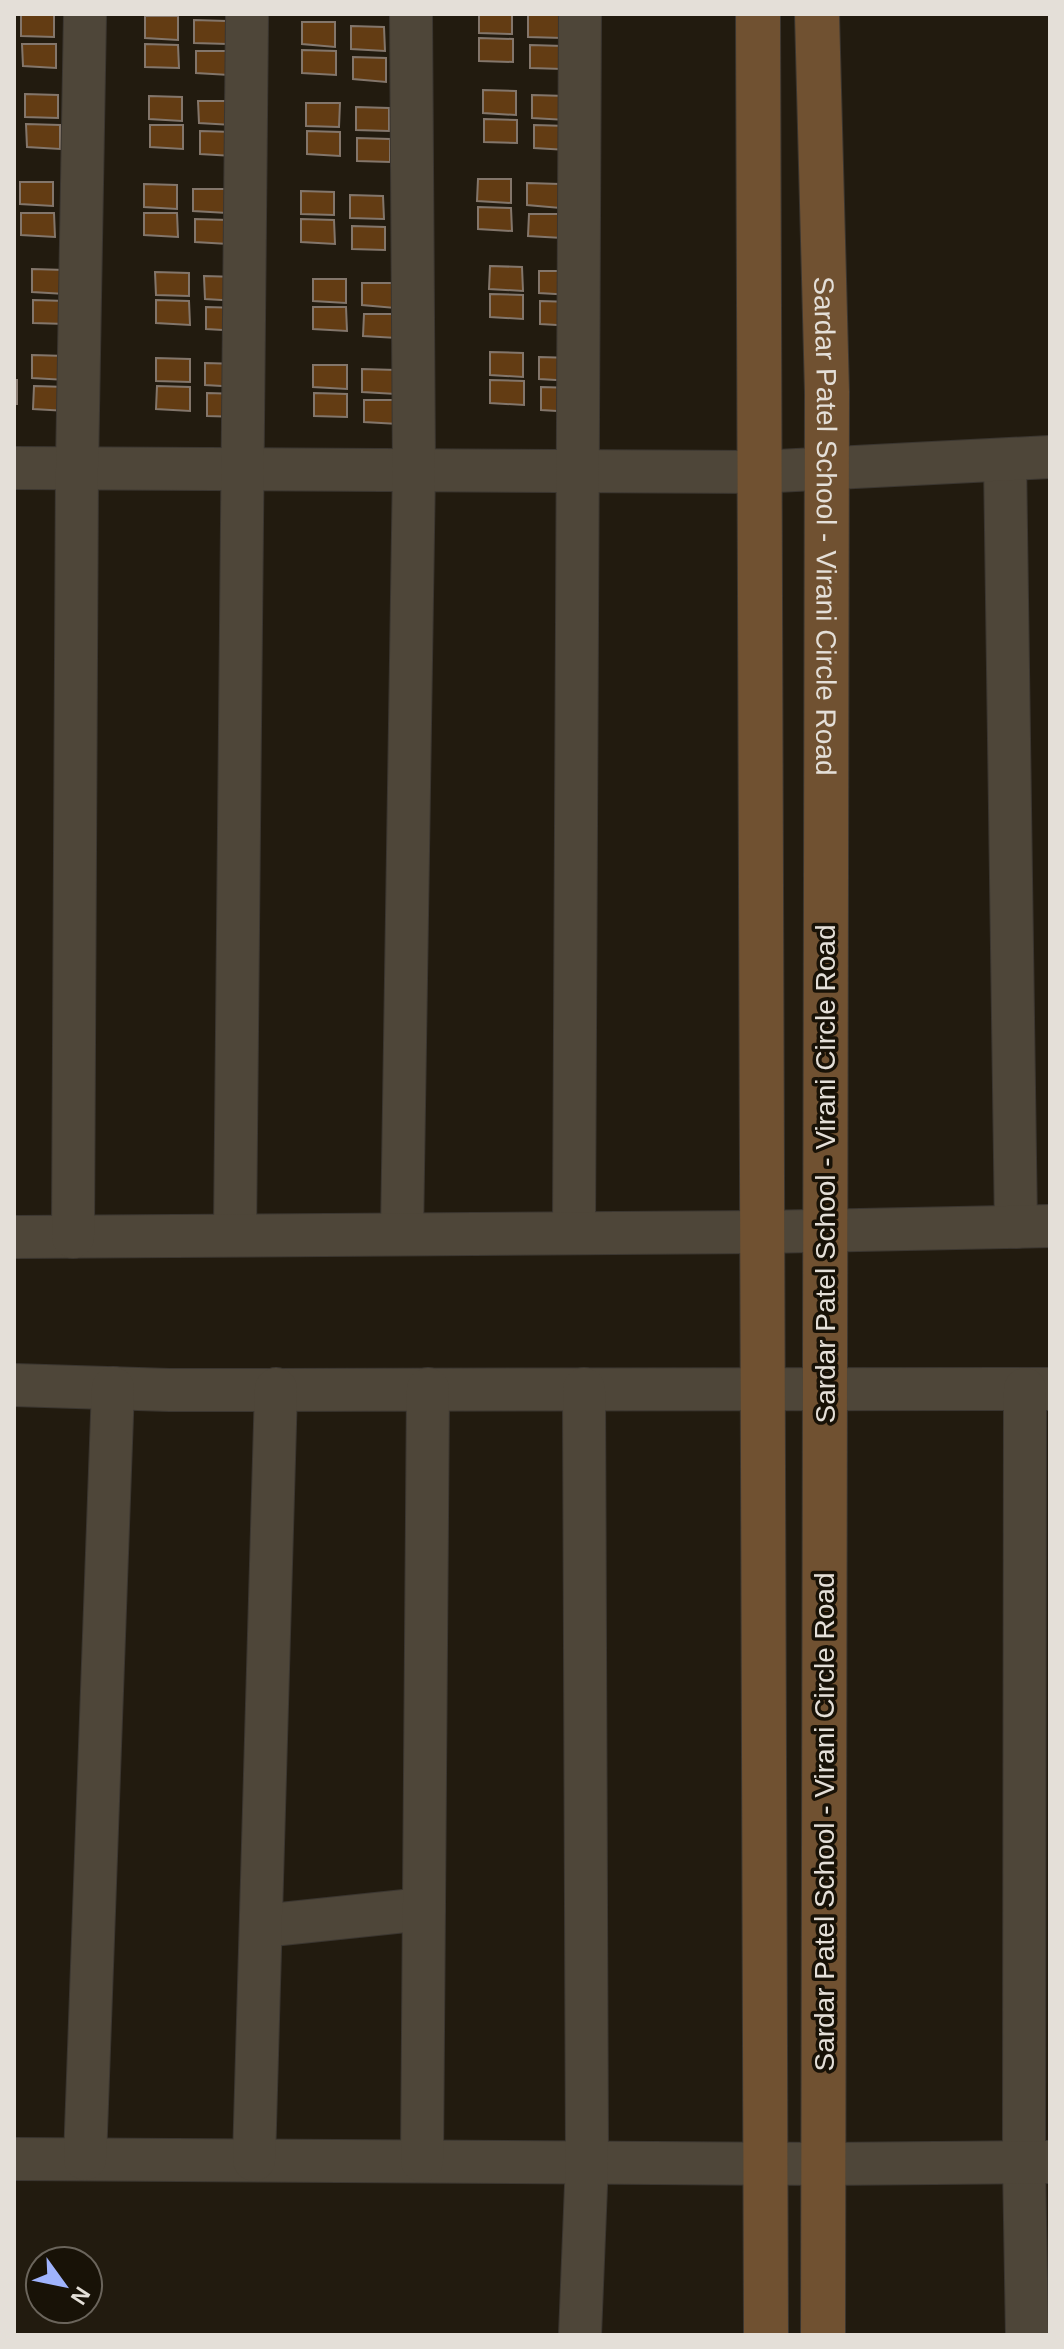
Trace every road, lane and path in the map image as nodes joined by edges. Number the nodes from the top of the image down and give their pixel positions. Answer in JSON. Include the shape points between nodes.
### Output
{"nodes":[{"id":1,"x":85,"y":14,"type":"edge"},
{"id":2,"x":247,"y":14,"type":"edge"},
{"id":3,"x":411,"y":14,"type":"edge"},
{"id":4,"x":580,"y":14,"type":"edge"},
{"id":5,"x":758,"y":14,"type":"edge"},
{"id":6,"x":817,"y":14,"type":"edge"},
{"id":7,"x":1050,"y":457,"type":"edge"},
{"id":8,"x":1005,"y":460,"type":"junction"},
{"id":9,"x":14,"y":468,"type":"edge"},
{"id":10,"x":77,"y":468,"type":"junction"},
{"id":11,"x":242,"y":468,"type":"junction"},
{"id":12,"x":414,"y":469,"type":"junction"},
{"id":13,"x":579,"y":470,"type":"junction"},
{"id":14,"x":827,"y":470,"type":"junction"},
{"id":15,"x":759,"y":472,"type":"junction"},
{"id":16,"x":1033,"y":1227,"type":"edge"},
{"id":17,"x":825,"y":1230,"type":"junction"},
{"id":18,"x":762,"y":1232,"type":"junction"},
{"id":19,"x":574,"y":1233,"type":"junction"},
{"id":20,"x":402,"y":1234,"type":"junction"},
{"id":21,"x":235,"y":1235,"type":"junction"},
{"id":22,"x":14,"y":1237,"type":"edge"},
{"id":23,"x":73,"y":1237,"type":"junction"},
{"id":24,"x":14,"y":1385,"type":"edge"},
{"id":25,"x":113,"y":1388,"type":"junction"},
{"id":26,"x":276,"y":1389,"type":"junction"},
{"id":27,"x":428,"y":1389,"type":"junction"},
{"id":28,"x":584,"y":1389,"type":"junction"},
{"id":29,"x":763,"y":1389,"type":"junction"},
{"id":30,"x":825,"y":1389,"type":"junction"},
{"id":31,"x":1038,"y":1389,"type":"edge"},
{"id":32,"x":424,"y":1909,"type":"junction"},
{"id":33,"x":262,"y":1926,"type":"junction"},
{"id":34,"x":14,"y":2159,"type":"edge"},
{"id":35,"x":85,"y":2159,"type":"junction"},
{"id":36,"x":254,"y":2160,"type":"junction"},
{"id":37,"x":422,"y":2161,"type":"junction"},
{"id":38,"x":587,"y":2161,"type":"junction"},
{"id":39,"x":1037,"y":2162,"type":"edge"},
{"id":40,"x":766,"y":2163,"type":"junction"},
{"id":41,"x":823,"y":2164,"type":"junction"},
{"id":42,"x":580,"y":2335,"type":"edge"},
{"id":43,"x":766,"y":2335,"type":"edge"},
{"id":44,"x":823,"y":2335,"type":"edge"},
{"id":45,"x":1027,"y":2335,"type":"edge"}],
"edges":[{"from":1,"to":10,"type":"street"},
{"from":2,"to":11,"type":"street"},
{"from":3,"to":12,"type":"street"},
{"from":4,"to":13,"type":"street"},
{"from":5,"to":15,"type":"street","name":"Sardar Patel School - Virani Circle Road"},
{"from":6,"to":14,"type":"street","name":"Sardar Patel School - Virani Circle Road"},
{"from":7,"to":8,"type":"street"},
{"from":8,"to":14,"type":"street"},
{"from":8,"to":16,"type":"street"},
{"from":9,"to":10,"type":"street"},
{"from":10,"to":11,"type":"street"},
{"from":10,"to":23,"type":"street"},
{"from":11,"to":12,"type":"street"},
{"from":11,"to":21,"type":"street"},
{"from":12,"to":13,"type":"street"},
{"from":12,"to":20,"type":"street"},
{"from":13,"to":15,"type":"street"},
{"from":13,"to":19,"type":"street"},
{"from":14,"to":15,"type":"street"},
{"from":14,"to":17,"type":"street","name":"Sardar Patel School - Virani Circle Road"},
{"from":15,"to":18,"type":"street","name":"Sardar Patel School - Virani Circle Road"},
{"from":16,"to":17,"type":"street"},
{"from":17,"to":18,"type":"street"},
{"from":17,"to":30,"type":"street","name":"Sardar Patel School - Virani Circle Road"},
{"from":18,"to":19,"type":"street"},
{"from":18,"to":29,"type":"street","name":"Sardar Patel School - Virani Circle Road"},
{"from":19,"to":20,"type":"street"},
{"from":20,"to":21,"type":"street"},
{"from":21,"to":23,"type":"street"},
{"from":22,"to":23,"type":"street"},
{"from":24,"to":25,"type":"street"},
{"from":25,"to":26,"type":"street"},
{"from":25,"to":35,"type":"street"},
{"from":26,"to":27,"type":"street"},
{"from":26,"to":33,"type":"street"},
{"from":27,"to":28,"type":"street"},
{"from":27,"to":32,"type":"street"},
{"from":28,"to":29,"type":"street"},
{"from":28,"to":38,"type":"street"},
{"from":29,"to":30,"type":"street"},
{"from":29,"to":40,"type":"street","name":"Sardar Patel School - Virani Circle Road"},
{"from":30,"to":31,"type":"street"},
{"from":30,"to":41,"type":"street","name":"Sardar Patel School - Virani Circle Road"},
{"from":31,"to":39,"type":"street"},
{"from":32,"to":33,"type":"street"},
{"from":32,"to":37,"type":"street"},
{"from":33,"to":36,"type":"street"},
{"from":34,"to":35,"type":"street"},
{"from":35,"to":36,"type":"street"},
{"from":36,"to":37,"type":"street"},
{"from":37,"to":38,"type":"street"},
{"from":38,"to":40,"type":"street"},
{"from":38,"to":42,"type":"street"},
{"from":39,"to":41,"type":"street"},
{"from":39,"to":45,"type":"street"},
{"from":40,"to":41,"type":"street"},
{"from":40,"to":43,"type":"street","name":"Sardar Patel School - Virani Circle Road"},
{"from":41,"to":44,"type":"street","name":"Sardar Patel School - Virani Circle Road"}]}
